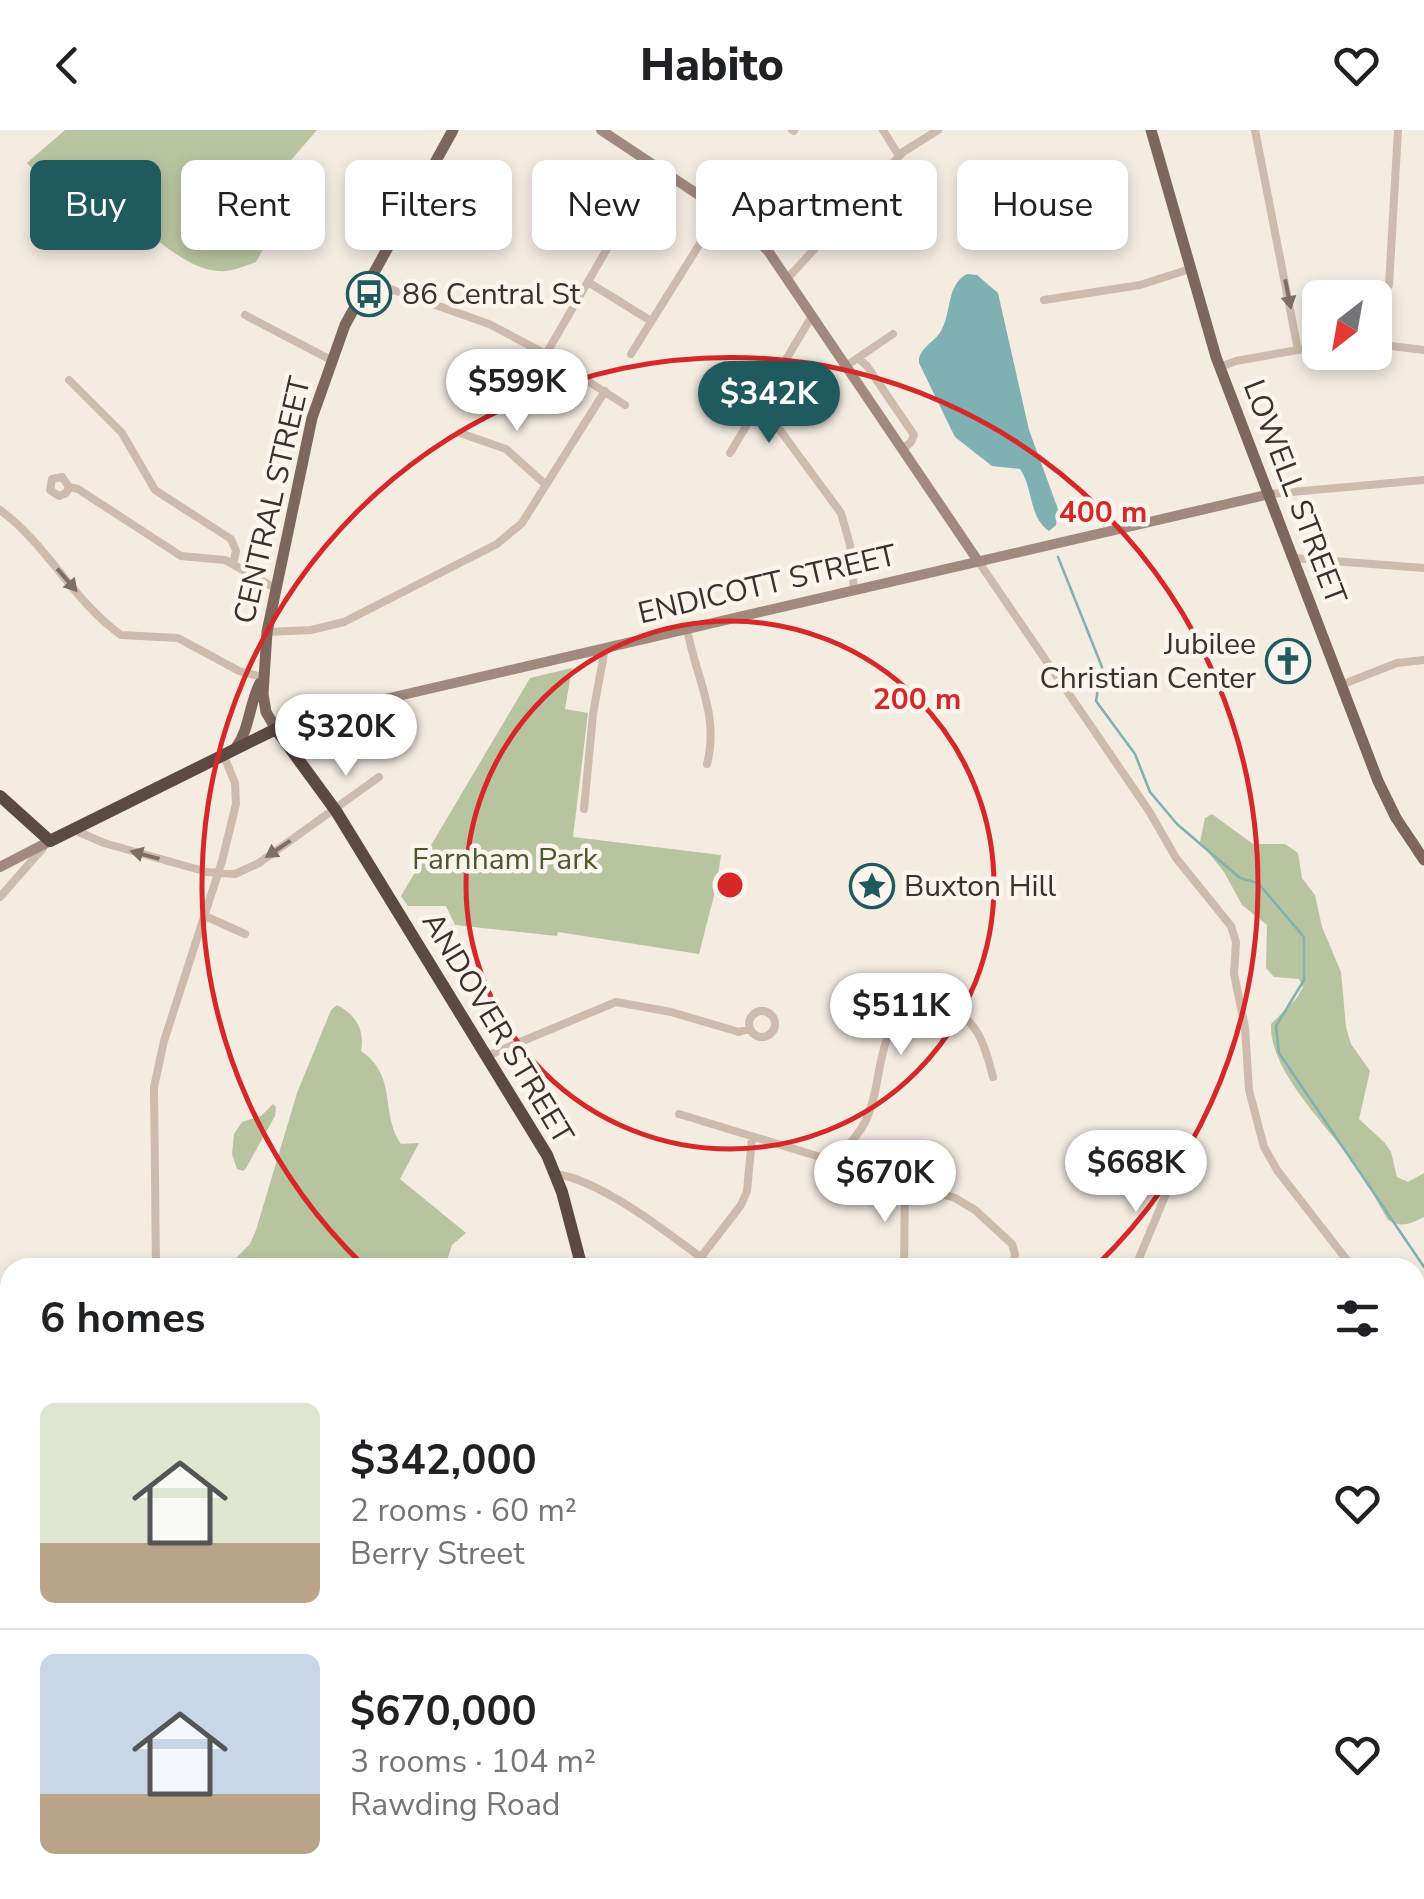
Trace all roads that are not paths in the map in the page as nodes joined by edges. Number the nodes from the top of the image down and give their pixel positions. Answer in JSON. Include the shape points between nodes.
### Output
{"nodes":[{"id":1,"x":453,"y":130,"type":"edge"},
{"id":2,"x":601,"y":130,"type":"edge"},
{"id":3,"x":883,"y":130,"type":"edge"},
{"id":4,"x":938,"y":130,"type":"edge"},
{"id":5,"x":1151,"y":130,"type":"edge"},
{"id":6,"x":1255,"y":130,"type":"edge"},
{"id":7,"x":1398,"y":130,"type":"edge"},
{"id":8,"x":900,"y":156,"type":"junction"},
{"id":9,"x":646,"y":160,"type":"edge"},
{"id":10,"x":696,"y":249,"type":"edge"},
{"id":11,"x":606,"y":250,"type":"edge"},
{"id":12,"x":765,"y":250,"type":"edge"},
{"id":13,"x":1190,"y":269,"type":"junction"},
{"id":14,"x":787,"y":279,"type":"junction"},
{"id":15,"x":1389,"y":280,"type":"edge"},
{"id":16,"x":368,"y":282,"type":"junction"},
{"id":17,"x":588,"y":282,"type":"junction"},
{"id":18,"x":1044,"y":300,"type":"dead end"},
{"id":19,"x":245,"y":315,"type":"dead end"},
{"id":20,"x":812,"y":316,"type":"junction"},
{"id":21,"x":651,"y":322,"type":"junction"},
{"id":22,"x":893,"y":334,"type":"dead end"},
{"id":23,"x":1392,"y":346,"type":"edge"},
{"id":24,"x":1302,"y":349,"type":"edge"},
{"id":25,"x":1298,"y":350,"type":"junction"},
{"id":26,"x":1424,"y":350,"type":"edge"},
{"id":27,"x":546,"y":354,"type":"junction"},
{"id":28,"x":631,"y":354,"type":"dead end"},
{"id":29,"x":858,"y":358,"type":"junction"},
{"id":30,"x":330,"y":360,"type":"junction"},
{"id":31,"x":846,"y":366,"type":"junction"},
{"id":32,"x":1220,"y":366,"type":"junction"},
{"id":33,"x":69,"y":380,"type":"dead end"},
{"id":34,"x":605,"y":391,"type":"junction"},
{"id":35,"x":760,"y":403,"type":"junction"},
{"id":36,"x":626,"y":404,"type":"dead end"},
{"id":37,"x":460,"y":432,"type":"dead end"},
{"id":38,"x":902,"y":450,"type":"junction"},
{"id":39,"x":730,"y":454,"type":"dead end"},
{"id":40,"x":1424,"y":480,"type":"edge"},
{"id":41,"x":546,"y":485,"type":"junction"},
{"id":42,"x":69,"y":487,"type":"dead end"},
{"id":43,"x":1270,"y":494,"type":"junction"},
{"id":44,"x":0,"y":510,"type":"edge"},
{"id":45,"x":1294,"y":558,"type":"junction"},
{"id":46,"x":978,"y":561,"type":"junction"},
{"id":47,"x":232,"y":564,"type":"junction"},
{"id":48,"x":1424,"y":568,"type":"edge"},
{"id":49,"x":275,"y":588,"type":"junction"},
{"id":50,"x":854,"y":588,"type":"junction"},
{"id":51,"x":687,"y":628,"type":"junction"},
{"id":52,"x":266,"y":632,"type":"junction"},
{"id":53,"x":605,"y":648,"type":"junction"},
{"id":54,"x":1424,"y":660,"type":"edge"},
{"id":55,"x":262,"y":678,"type":"junction"},
{"id":56,"x":1341,"y":685,"type":"junction"},
{"id":57,"x":276,"y":729,"type":"junction"},
{"id":58,"x":230,"y":751,"type":"junction"},
{"id":59,"x":708,"y":764,"type":"dead end"},
{"id":60,"x":379,"y":777,"type":"dead end"},
{"id":61,"x":0,"y":796,"type":"edge"},
{"id":62,"x":584,"y":809,"type":"dead end"},
{"id":63,"x":336,"y":811,"type":"junction"},
{"id":64,"x":74,"y":830,"type":"junction"},
{"id":65,"x":1424,"y":834,"type":"edge"},
{"id":66,"x":50,"y":841,"type":"junction"},
{"id":67,"x":1412,"y":843,"type":"junction"},
{"id":68,"x":1424,"y":860,"type":"edge"},
{"id":69,"x":0,"y":866,"type":"edge"},
{"id":70,"x":217,"y":874,"type":"junction"},
{"id":71,"x":0,"y":896,"type":"edge"},
{"id":72,"x":205,"y":916,"type":"junction"},
{"id":73,"x":245,"y":934,"type":"dead end"},
{"id":74,"x":750,"y":1029,"type":"dead end"},
{"id":75,"x":487,"y":1056,"type":"junction"},
{"id":76,"x":993,"y":1077,"type":"dead end"},
{"id":77,"x":679,"y":1114,"type":"dead end"},
{"id":78,"x":752,"y":1138,"type":"junction"},
{"id":79,"x":835,"y":1162,"type":"junction"},
{"id":80,"x":556,"y":1174,"type":"junction"},
{"id":81,"x":1173,"y":1178,"type":"dead end"},
{"id":82,"x":904,"y":1182,"type":"junction"},
{"id":83,"x":701,"y":1257,"type":"joint"},
{"id":84,"x":156,"y":1258,"type":"edge"},
{"id":85,"x":579,"y":1258,"type":"edge"},
{"id":86,"x":904,"y":1258,"type":"edge"},
{"id":87,"x":1013,"y":1258,"type":"edge"},
{"id":88,"x":1139,"y":1258,"type":"edge"},
{"id":89,"x":1345,"y":1258,"type":"edge"}],
"edges":[{"from":1,"to":16,"type":"main road","name":"CENTRAL STREET"},
{"from":2,"to":9,"type":"street"},
{"from":3,"to":8,"type":"street"},
{"from":4,"to":8,"type":"street"},
{"from":5,"to":13,"type":"main road","name":"LOWELL STREET"},
{"from":6,"to":25,"type":"street","one_way":true},
{"from":7,"to":15,"type":"street"},
{"from":8,"to":14,"type":"street"},
{"from":10,"to":21,"type":"street"},
{"from":11,"to":17,"type":"street"},
{"from":12,"to":14,"type":"street"},
{"from":13,"to":18,"type":"street","via":[[1140,285]]},
{"from":13,"to":32,"type":"main road","name":"LOWELL STREET"},
{"from":14,"to":20,"type":"street"},
{"from":16,"to":27,"type":"street","via":[[480,320]]},
{"from":16,"to":30,"type":"main road","name":"CENTRAL STREET"},
{"from":17,"to":21,"type":"street"},
{"from":17,"to":27,"type":"street"},
{"from":19,"to":30,"type":"street"},
{"from":20,"to":31,"type":"street"},
{"from":20,"to":35,"type":"street"},
{"from":21,"to":28,"type":"street"},
{"from":22,"to":29,"type":"street"},
{"from":23,"to":26,"type":"street"},
{"from":24,"to":25,"type":"street"},
{"from":25,"to":32,"type":"street"},
{"from":27,"to":34,"type":"street"},
{"from":29,"to":31,"type":"street"},
{"from":29,"to":38,"type":"street","via":[[914,435]]},
{"from":30,"to":49,"type":"main road","name":"CENTRAL STREET"},
{"from":31,"to":38,"type":"street"},
{"from":32,"to":43,"type":"main road","name":"LOWELL STREET"},
{"from":33,"to":47,"type":"street","via":[[122,433],[155,490],[231,540]]},
{"from":34,"to":36,"type":"street"},
{"from":34,"to":41,"type":"street"},
{"from":35,"to":39,"type":"street"},
{"from":35,"to":50,"type":"street","via":[[841,513]]},
{"from":37,"to":41,"type":"street","via":[[506,450]]},
{"from":38,"to":46,"type":"street"},
{"from":40,"to":43,"type":"street"},
{"from":41,"to":52,"type":"street","via":[[517,529],[484,551],[344,622]]},
{"from":42,"to":47,"type":"street","via":[[181,556]]},
{"from":43,"to":45,"type":"main road","name":"LOWELL STREET"},
{"from":43,"to":46,"type":"street","name":"ENDICOTT STREET"},
{"from":44,"to":55,"type":"street","one_way":true,"via":[[120,635],[178,638]]},
{"from":45,"to":48,"type":"street"},
{"from":45,"to":56,"type":"main road","name":"LOWELL STREET"},
{"from":46,"to":50,"type":"street","name":"ENDICOTT STREET"},
{"from":46,"to":89,"type":"street","via":[[1176,858],[1232,926],[1249,1090],[1264,1147]]},
{"from":47,"to":49,"type":"street"},
{"from":49,"to":52,"type":"main road","name":"CENTRAL STREET"},
{"from":50,"to":51,"type":"street","name":"ENDICOTT STREET"},
{"from":51,"to":53,"type":"street","name":"ENDICOTT STREET"},
{"from":51,"to":59,"type":"street","via":[[710,703]]},
{"from":52,"to":55,"type":"main road","name":"CENTRAL STREET"},
{"from":53,"to":57,"type":"street","name":"ENDICOTT STREET"},
{"from":53,"to":62,"type":"street"},
{"from":54,"to":56,"type":"street"},
{"from":55,"to":57,"type":"main road","name":"CENTRAL STREET"},
{"from":55,"to":58,"type":"main road","via":[[247,728]]},
{"from":56,"to":67,"type":"main road","name":"LOWELL STREET","via":[[1378,781]]},
{"from":57,"to":58,"type":"highway"},
{"from":57,"to":63,"type":"highway","name":"ANDOVER STREET"},
{"from":58,"to":64,"type":"highway"},
{"from":58,"to":70,"type":"street","via":[[237,794]]},
{"from":60,"to":63,"type":"street"},
{"from":61,"to":66,"type":"highway"},
{"from":63,"to":70,"type":"street","one_way":true,"via":[[251,868]]},
{"from":63,"to":75,"type":"highway","name":"ANDOVER STREET"},
{"from":64,"to":66,"type":"highway"},
{"from":70,"to":64,"type":"street","one_way":true},
{"from":65,"to":67,"type":"street"},
{"from":66,"to":69,"type":"street"},
{"from":66,"to":71,"type":"street"},
{"from":67,"to":68,"type":"main road","name":"LOWELL STREET"},
{"from":70,"to":72,"type":"street"},
{"from":72,"to":73,"type":"street"},
{"from":72,"to":84,"type":"street","via":[[154,1087]]},
{"from":74,"to":75,"type":"street","via":[[738,1032],[616,1002]]},
{"from":75,"to":80,"type":"highway","name":"ANDOVER STREET"},
{"from":76,"to":79,"type":"street","via":[[985,1048],[964,1017],[921,1007],[902,1014],[885,1043],[864,1124]]},
{"from":77,"to":78,"type":"street"},
{"from":78,"to":79,"type":"street"},
{"from":78,"to":83,"type":"street","via":[[747,1191]]},
{"from":79,"to":82,"type":"street"},
{"from":80,"to":83,"type":"street","via":[[598,1190]]},
{"from":80,"to":85,"type":"highway","name":"ANDOVER STREET"},
{"from":81,"to":88,"type":"street"},
{"from":82,"to":86,"type":"street"},
{"from":82,"to":87,"type":"street","via":[[968,1205],[1014,1249]]}]}
